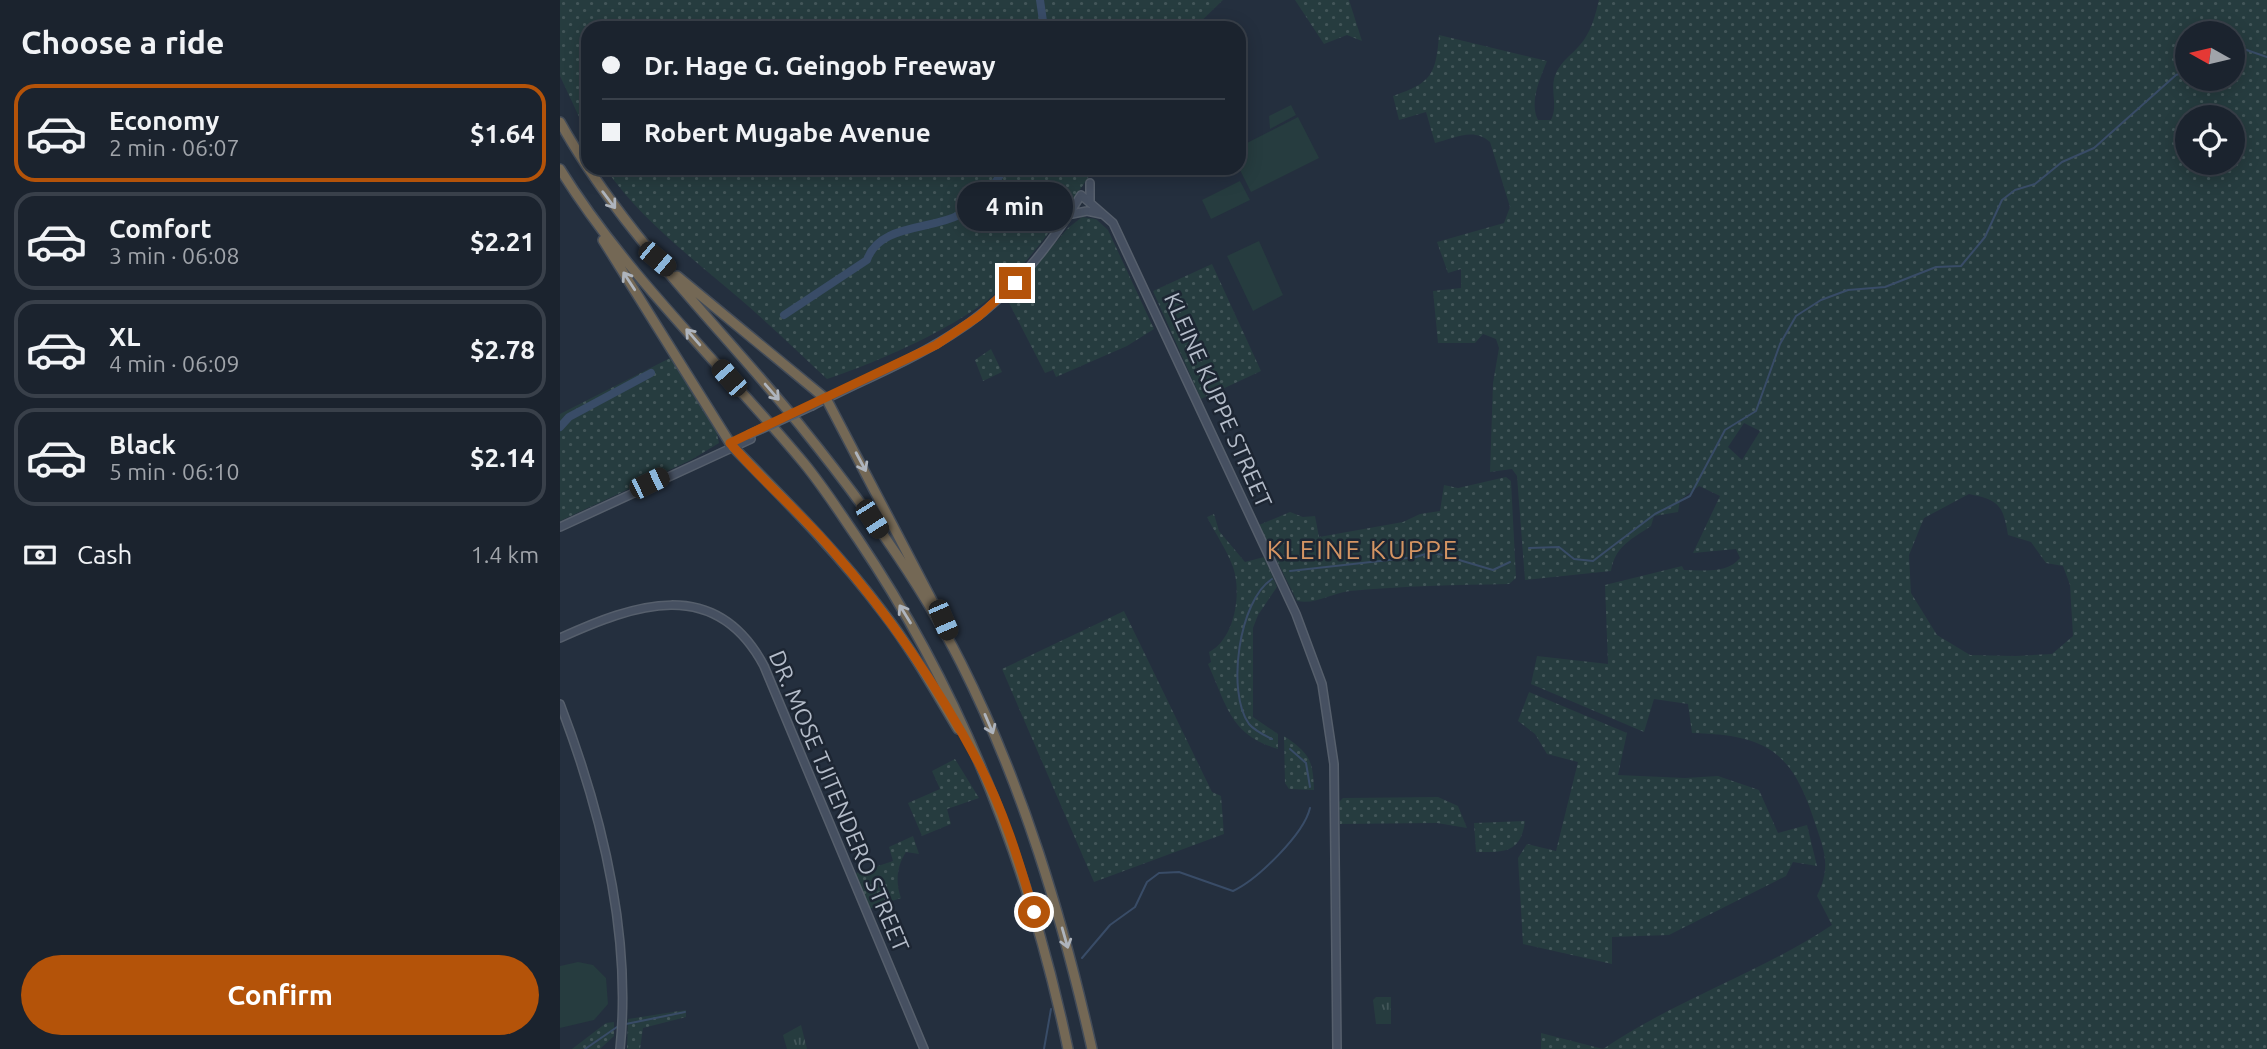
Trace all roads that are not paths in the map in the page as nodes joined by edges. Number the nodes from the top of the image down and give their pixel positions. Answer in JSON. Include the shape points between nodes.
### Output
{"nodes":[{"id":1,"x":560,"y":121,"type":"edge"},
{"id":2,"x":581,"y":156,"type":"edge"},
{"id":3,"x":560,"y":169,"type":"edge"},
{"id":4,"x":593,"y":175,"type":"edge"},
{"id":5,"x":1090,"y":183,"type":"dead end"},
{"id":6,"x":1085,"y":197,"type":"junction"},
{"id":7,"x":586,"y":212,"type":"junction"},
{"id":8,"x":1072,"y":215,"type":"junction"},
{"id":9,"x":1105,"y":215,"type":"junction"},
{"id":10,"x":657,"y":259,"type":"junction"},
{"id":11,"x":827,"y":400,"type":"junction"},
{"id":12,"x":732,"y":445,"type":"junction"},
{"id":13,"x":560,"y":525,"type":"edge"},
{"id":14,"x":560,"y":638,"type":"edge"},
{"id":15,"x":961,"y":662,"type":"junction"},
{"id":16,"x":560,"y":704,"type":"edge"},
{"id":17,"x":979,"y":763,"type":"junction"},
{"id":18,"x":620,"y":1049,"type":"edge"},
{"id":19,"x":924,"y":1049,"type":"edge"},
{"id":20,"x":1068,"y":1049,"type":"edge"},
{"id":21,"x":1092,"y":1049,"type":"edge"},
{"id":22,"x":1337,"y":1049,"type":"edge"}],
"edges":[{"from":1,"to":2,"type":"highway","one_way":true},
{"from":3,"to":7,"type":"highway"},
{"from":4,"to":10,"type":"highway","one_way":true},
{"from":5,"to":6,"type":"street"},
{"from":6,"to":8,"type":"street"},
{"from":6,"to":9,"type":"street","name":"KLEINE KUPPE STREET"},
{"from":6,"to":11,"type":"street","via":[[1040,255],[979,316],[936,345]]},
{"from":12,"to":7,"type":"highway","one_way":true},
{"from":17,"to":7,"type":"highway","one_way":true,"via":[[916,631],[828,495]]},
{"from":8,"to":9,"type":"street","via":[[1087,211]]},
{"from":8,"to":11,"type":"street","via":[[1034,267],[980,318],[927,352]]},
{"from":9,"to":22,"type":"street","name":"KLEINE KUPPE STREET","via":[[1135,263],[1296,614],[1321,684],[1334,764]]},
{"from":10,"to":11,"type":"highway"},
{"from":10,"to":15,"type":"highway","one_way":true,"via":[[798,423],[872,519]]},
{"from":11,"to":12,"type":"street","bridge":true},
{"from":11,"to":15,"type":"highway","one_way":true},
{"from":12,"to":13,"type":"street"},
{"from":12,"to":17,"type":"highway","via":[[793,505],[884,612]]},
{"from":14,"to":19,"type":"street","name":"DR. MOSE TJITENDERO STREET","via":[[629,609],[667,603],[713,616],[745,640],[764,666]]},
{"from":15,"to":21,"type":"highway","one_way":true,"via":[[1020,795],[1047,872]]},
{"from":16,"to":18,"type":"street","via":[[588,786],[618,923],[623,1002]]},
{"from":17,"to":20,"type":"highway","via":[[1018,858]]}]}
